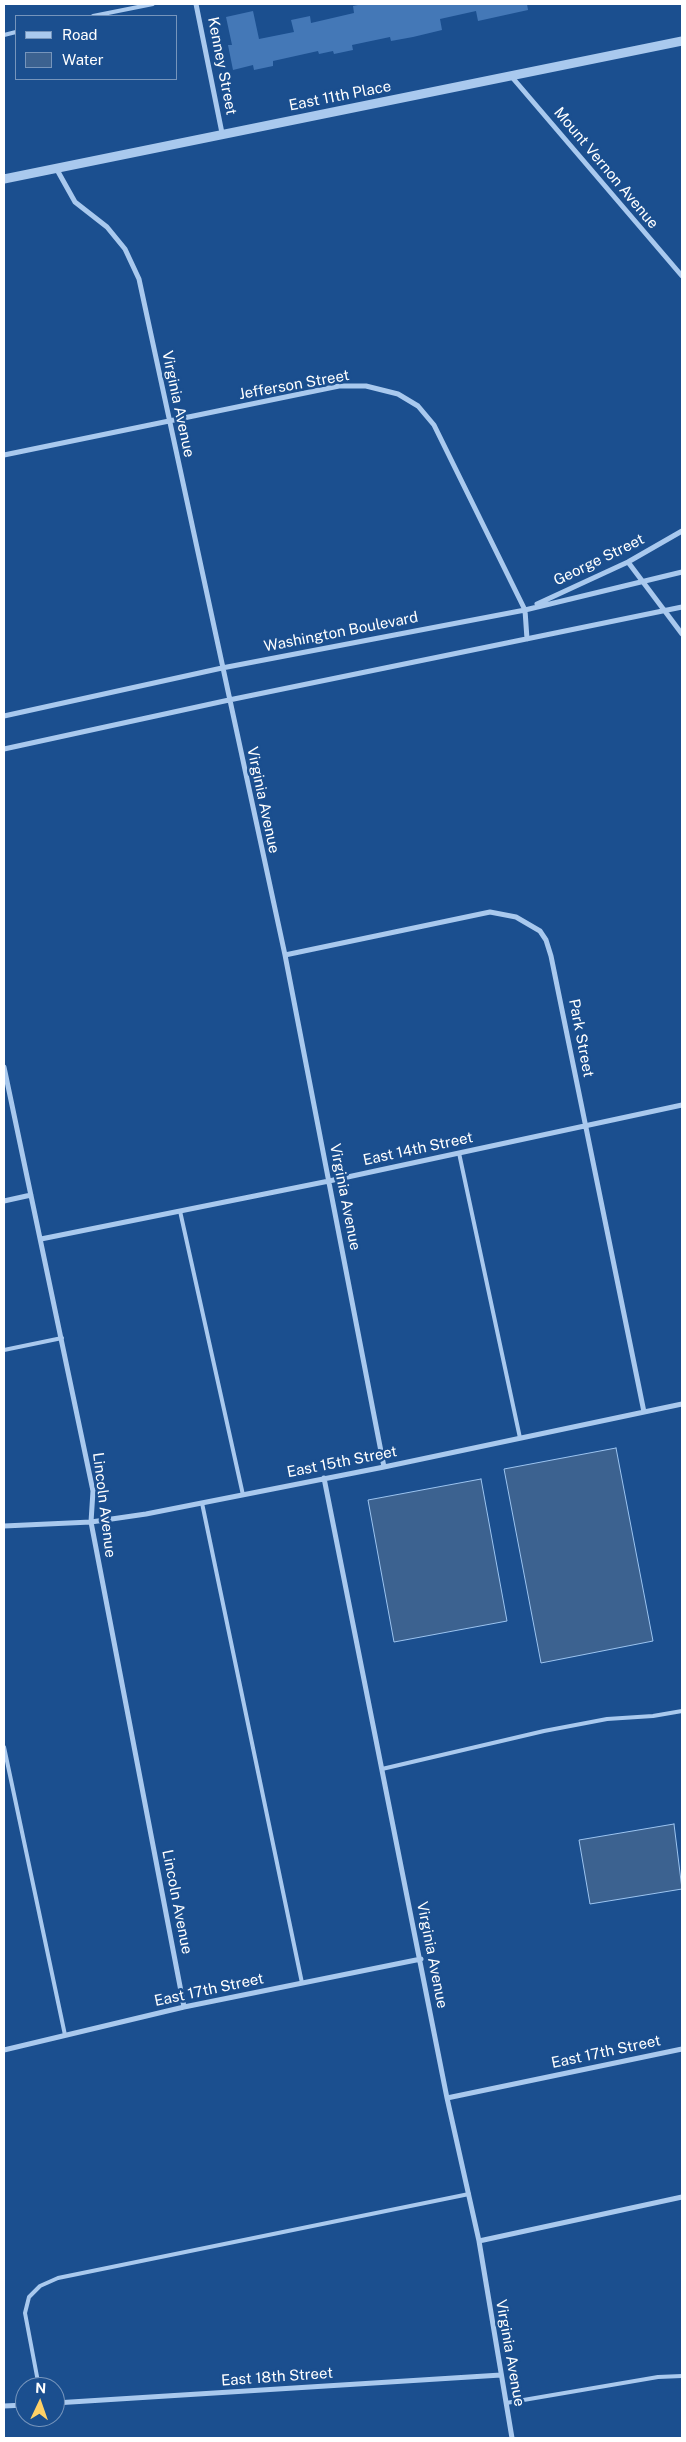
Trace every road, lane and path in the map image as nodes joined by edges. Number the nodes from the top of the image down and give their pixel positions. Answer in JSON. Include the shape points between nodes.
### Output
{"nodes":[{"id":1,"x":153,"y":4,"type":"edge"},
{"id":2,"x":196,"y":4,"type":"edge"},
{"id":3,"x":98,"y":15,"type":"edge"},
{"id":4,"x":682,"y":41,"type":"edge"},
{"id":5,"x":511,"y":76,"type":"junction"},
{"id":6,"x":222,"y":133,"type":"junction"},
{"id":7,"x":56,"y":168,"type":"junction"},
{"id":8,"x":4,"y":179,"type":"edge"},
{"id":9,"x":682,"y":276,"type":"edge"},
{"id":10,"x":168,"y":421,"type":"junction"},
{"id":11,"x":4,"y":455,"type":"edge"},
{"id":12,"x":682,"y":531,"type":"edge"},
{"id":13,"x":628,"y":562,"type":"junction"},
{"id":14,"x":682,"y":572,"type":"edge"},
{"id":15,"x":643,"y":580,"type":"junction"},
{"id":16,"x":682,"y":607,"type":"edge"},
{"id":17,"x":525,"y":610,"type":"junction"},
{"id":18,"x":665,"y":611,"type":"junction"},
{"id":19,"x":682,"y":634,"type":"edge"},
{"id":20,"x":527,"y":639,"type":"junction"},
{"id":21,"x":222,"y":668,"type":"junction"},
{"id":22,"x":229,"y":700,"type":"junction"},
{"id":23,"x":4,"y":716,"type":"edge"},
{"id":24,"x":4,"y":749,"type":"edge"},
{"id":25,"x":284,"y":955,"type":"junction"},
{"id":26,"x":4,"y":1067,"type":"edge"},
{"id":27,"x":682,"y":1105,"type":"edge"},
{"id":28,"x":585,"y":1126,"type":"junction"},
{"id":29,"x":459,"y":1153,"type":"junction"},
{"id":30,"x":329,"y":1181,"type":"junction"},
{"id":31,"x":30,"y":1195,"type":"junction"},
{"id":32,"x":4,"y":1201,"type":"edge"},
{"id":33,"x":180,"y":1211,"type":"junction"},
{"id":34,"x":41,"y":1239,"type":"junction"},
{"id":35,"x":62,"y":1338,"type":"junction"},
{"id":36,"x":4,"y":1350,"type":"edge"},
{"id":37,"x":682,"y":1404,"type":"edge"},
{"id":38,"x":644,"y":1412,"type":"junction"},
{"id":39,"x":520,"y":1438,"type":"junction"},
{"id":40,"x":384,"y":1467,"type":"junction"},
{"id":41,"x":324,"y":1478,"type":"junction"},
{"id":42,"x":243,"y":1495,"type":"junction"},
{"id":43,"x":202,"y":1503,"type":"junction"},
{"id":44,"x":91,"y":1522,"type":"junction"},
{"id":45,"x":4,"y":1526,"type":"edge"},
{"id":46,"x":682,"y":1711,"type":"edge"},
{"id":47,"x":4,"y":1747,"type":"edge"},
{"id":48,"x":382,"y":1769,"type":"junction"},
{"id":49,"x":420,"y":1959,"type":"junction"},
{"id":50,"x":302,"y":1983,"type":"junction"},
{"id":51,"x":184,"y":2006,"type":"junction"},
{"id":52,"x":64,"y":2036,"type":"junction"},
{"id":53,"x":682,"y":2049,"type":"edge"},
{"id":54,"x":4,"y":2050,"type":"edge"},
{"id":55,"x":447,"y":2098,"type":"junction"},
{"id":56,"x":469,"y":2194,"type":"junction"},
{"id":57,"x":682,"y":2197,"type":"edge"},
{"id":58,"x":479,"y":2240,"type":"junction"},
{"id":59,"x":501,"y":2376,"type":"junction"},
{"id":60,"x":682,"y":2376,"type":"edge"},
{"id":61,"x":37,"y":2377,"type":"edge"},
{"id":62,"x":65,"y":2402,"type":"edge"},
{"id":63,"x":506,"y":2403,"type":"junction"},
{"id":64,"x":512,"y":2438,"type":"edge"}],
"edges":[{"from":1,"to":3,"type":"lane"},
{"from":2,"to":6,"type":"street","name":"Kenney Street"},
{"from":4,"to":5,"type":"street","name":"East 11th Place"},
{"from":5,"to":6,"type":"street","name":"East 11th Place"},
{"from":5,"to":9,"type":"street","name":"Mount Vernon Avenue"},
{"from":6,"to":7,"type":"street","name":"East 11th Place"},
{"from":7,"to":8,"type":"street","name":"East 11th Place"},
{"from":7,"to":10,"type":"street","name":"Virginia Avenue","via":[[75,202],[107,227],[125,250],[139,279]]},
{"from":10,"to":11,"type":"street","name":"Jefferson Street"},
{"from":10,"to":17,"type":"street","name":"Jefferson Street","via":[[339,386],[366,386],[398,394],[418,406],[434,425]]},
{"from":10,"to":21,"type":"street","name":"Virginia Avenue"},
{"from":12,"to":13,"type":"street","name":"George Street"},
{"from":13,"to":15,"type":"street"},
{"from":13,"to":17,"type":"street","name":"George Street"},
{"from":14,"to":15,"type":"street","name":"Washington Boulevard"},
{"from":15,"to":17,"type":"street","name":"Washington Boulevard"},
{"from":15,"to":18,"type":"street"},
{"from":16,"to":18,"type":"street"},
{"from":17,"to":20,"type":"street","name":"Jefferson Street"},
{"from":17,"to":21,"type":"street","name":"Washington Boulevard"},
{"from":18,"to":19,"type":"street"},
{"from":18,"to":20,"type":"street"},
{"from":20,"to":22,"type":"street"},
{"from":21,"to":22,"type":"street","name":"Virginia Avenue"},
{"from":21,"to":23,"type":"street","name":"Washington Boulevard"},
{"from":22,"to":24,"type":"street"},
{"from":22,"to":25,"type":"street","name":"Virginia Avenue"},
{"from":25,"to":28,"type":"street","name":"Park Street","via":[[490,912],[503,913],[529,923],[540,930],[551,956]]},
{"from":25,"to":30,"type":"street","name":"Virginia Avenue"},
{"from":26,"to":31,"type":"street","name":"Lincoln Avenue"},
{"from":27,"to":28,"type":"street","name":"East 14th Street"},
{"from":28,"to":29,"type":"street","name":"East 14th Street"},
{"from":28,"to":38,"type":"street","name":"Park Street"},
{"from":29,"to":30,"type":"street","name":"East 14th Street"},
{"from":29,"to":39,"type":"lane"},
{"from":30,"to":33,"type":"street","name":"East 14th Street"},
{"from":30,"to":40,"type":"street","name":"Virginia Avenue"},
{"from":31,"to":32,"type":"street"},
{"from":31,"to":34,"type":"street","name":"Lincoln Avenue"},
{"from":33,"to":34,"type":"street","name":"East 14th Street"},
{"from":33,"to":42,"type":"lane"},
{"from":34,"to":35,"type":"street","name":"Lincoln Avenue"},
{"from":35,"to":36,"type":"lane"},
{"from":35,"to":44,"type":"street","name":"Lincoln Avenue","via":[[92,1491]]},
{"from":37,"to":38,"type":"street","name":"East 15th Street"},
{"from":38,"to":39,"type":"street","name":"East 15th Street"},
{"from":39,"to":40,"type":"street","name":"East 15th Street"},
{"from":40,"to":41,"type":"street","name":"East 15th Street"},
{"from":41,"to":42,"type":"street","name":"East 15th Street"},
{"from":41,"to":48,"type":"street","name":"Virginia Avenue"},
{"from":42,"to":43,"type":"street","name":"East 15th Street"},
{"from":43,"to":44,"type":"street","name":"East 15th Street"},
{"from":43,"to":50,"type":"lane"},
{"from":44,"to":45,"type":"street","name":"East 15th Street"},
{"from":44,"to":51,"type":"street","name":"Lincoln Avenue"},
{"from":46,"to":48,"type":"lane","via":[[607,1719],[544,1731]]},
{"from":47,"to":52,"type":"lane"},
{"from":48,"to":49,"type":"street","name":"Virginia Avenue"},
{"from":49,"to":50,"type":"street","name":"East 17th Street"},
{"from":49,"to":55,"type":"street","name":"Virginia Avenue"},
{"from":50,"to":51,"type":"street","name":"East 17th Street"},
{"from":51,"to":52,"type":"street","name":"East 17th Street"},
{"from":52,"to":54,"type":"street","name":"East 17th Street"},
{"from":53,"to":55,"type":"street","name":"East 17th Street"},
{"from":55,"to":56,"type":"street","name":"Virginia Avenue"},
{"from":56,"to":58,"type":"street","name":"Virginia Avenue"},
{"from":56,"to":61,"type":"lane","via":[[58,2278],[40,2286],[29,2296],[25,2313]]},
{"from":57,"to":58,"type":"street"},
{"from":58,"to":59,"type":"street","name":"Virginia Avenue"},
{"from":59,"to":62,"type":"street","name":"East 18th Street"},
{"from":59,"to":63,"type":"street","name":"Virginia Avenue"},
{"from":60,"to":63,"type":"lane","via":[[658,2377]]},
{"from":63,"to":64,"type":"street","name":"Virginia Avenue"}]}
